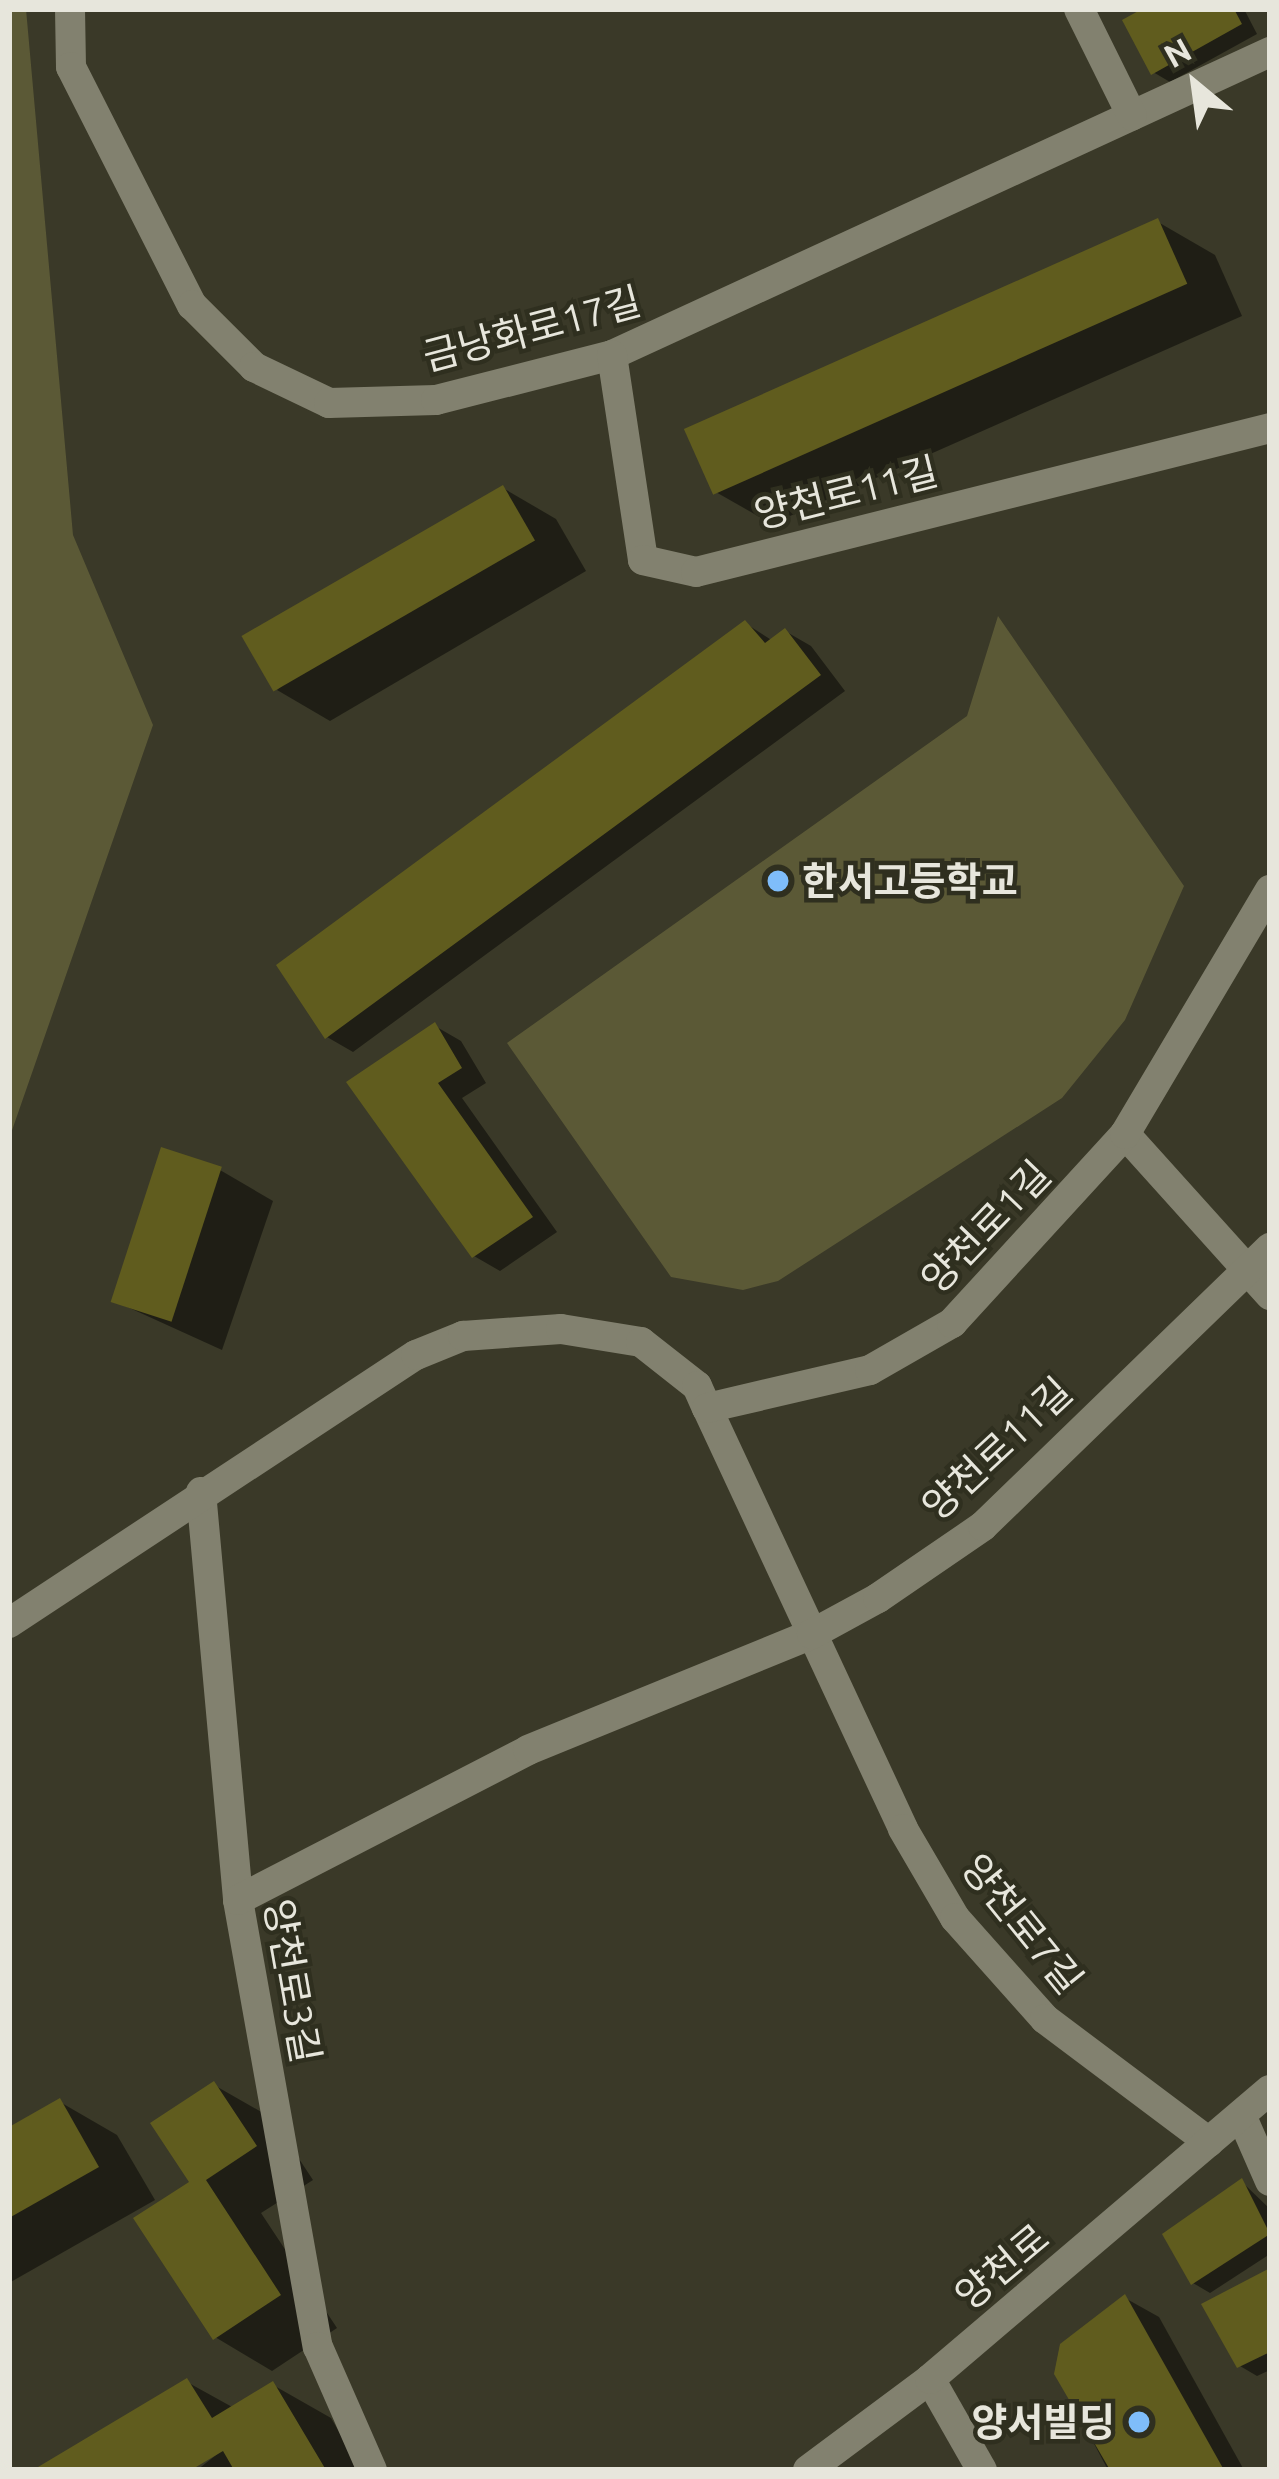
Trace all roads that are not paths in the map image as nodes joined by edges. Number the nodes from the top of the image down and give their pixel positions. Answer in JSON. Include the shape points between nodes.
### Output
{"nodes":[{"id":1,"x":70,"y":9,"type":"edge"},
{"id":2,"x":1079,"y":9,"type":"edge"},
{"id":3,"x":1270,"y":52,"type":"edge"},
{"id":4,"x":1132,"y":116,"type":"junction"},
{"id":5,"x":612,"y":355,"type":"junction"},
{"id":6,"x":1270,"y":428,"type":"edge"},
{"id":7,"x":1270,"y":890,"type":"edge"},
{"id":8,"x":1125,"y":1134,"type":"junction"},
{"id":9,"x":1259,"y":1260,"type":"edge"},
{"id":10,"x":1270,"y":1295,"type":"edge"},
{"id":11,"x":707,"y":1408,"type":"junction"},
{"id":12,"x":201,"y":1492,"type":"junction"},
{"id":13,"x":9,"y":1623,"type":"edge"},
{"id":14,"x":812,"y":1634,"type":"junction"},
{"id":15,"x":238,"y":1900,"type":"junction"},
{"id":16,"x":1270,"y":2090,"type":"edge"},
{"id":17,"x":1241,"y":2115,"type":"junction"},
{"id":18,"x":1210,"y":2142,"type":"junction"},
{"id":19,"x":1270,"y":2181,"type":"edge"},
{"id":20,"x":930,"y":2379,"type":"junction"},
{"id":21,"x":372,"y":2470,"type":"edge"},
{"id":22,"x":808,"y":2470,"type":"edge"},
{"id":23,"x":982,"y":2470,"type":"edge"}],
"edges":[{"from":1,"to":5,"type":"street","name":"금낭화로17길","via":[[71,67],[182,285],[254,367],[329,403],[436,400]]},
{"from":2,"to":4,"type":"street"},
{"from":3,"to":4,"type":"street","name":"금낭화로17길"},
{"from":4,"to":5,"type":"street","name":"금낭화로17길"},
{"from":5,"to":6,"type":"street","name":"양천로11길","via":[[643,560],[695,572]]},
{"from":7,"to":8,"type":"street","name":"양천로1길"},
{"from":8,"to":9,"type":"street"},
{"from":8,"to":11,"type":"street","name":"양천로1길","via":[[952,1323],[870,1370]]},
{"from":9,"to":10,"type":"street"},
{"from":9,"to":14,"type":"street","name":"양천로11길","via":[[983,1526]]},
{"from":11,"to":12,"type":"street","via":[[697,1386],[640,1342],[561,1329],[464,1336],[416,1355]]},
{"from":11,"to":14,"type":"street","name":"양천로7길"},
{"from":12,"to":13,"type":"street"},
{"from":12,"to":15,"type":"street","name":"양천로3길"},
{"from":14,"to":15,"type":"street","via":[[528,1750]]},
{"from":14,"to":18,"type":"street","name":"양천로7길","via":[[903,1829],[956,1918],[1045,2019]]},
{"from":15,"to":21,"type":"street","name":"양천로3길","via":[[318,2347]]},
{"from":16,"to":17,"type":"street","name":"양천로"},
{"from":17,"to":18,"type":"street","name":"양천로"},
{"from":17,"to":19,"type":"street"},
{"from":18,"to":20,"type":"street","name":"양천로"},
{"from":20,"to":22,"type":"street","name":"양천로"},
{"from":20,"to":23,"type":"street"}]}
